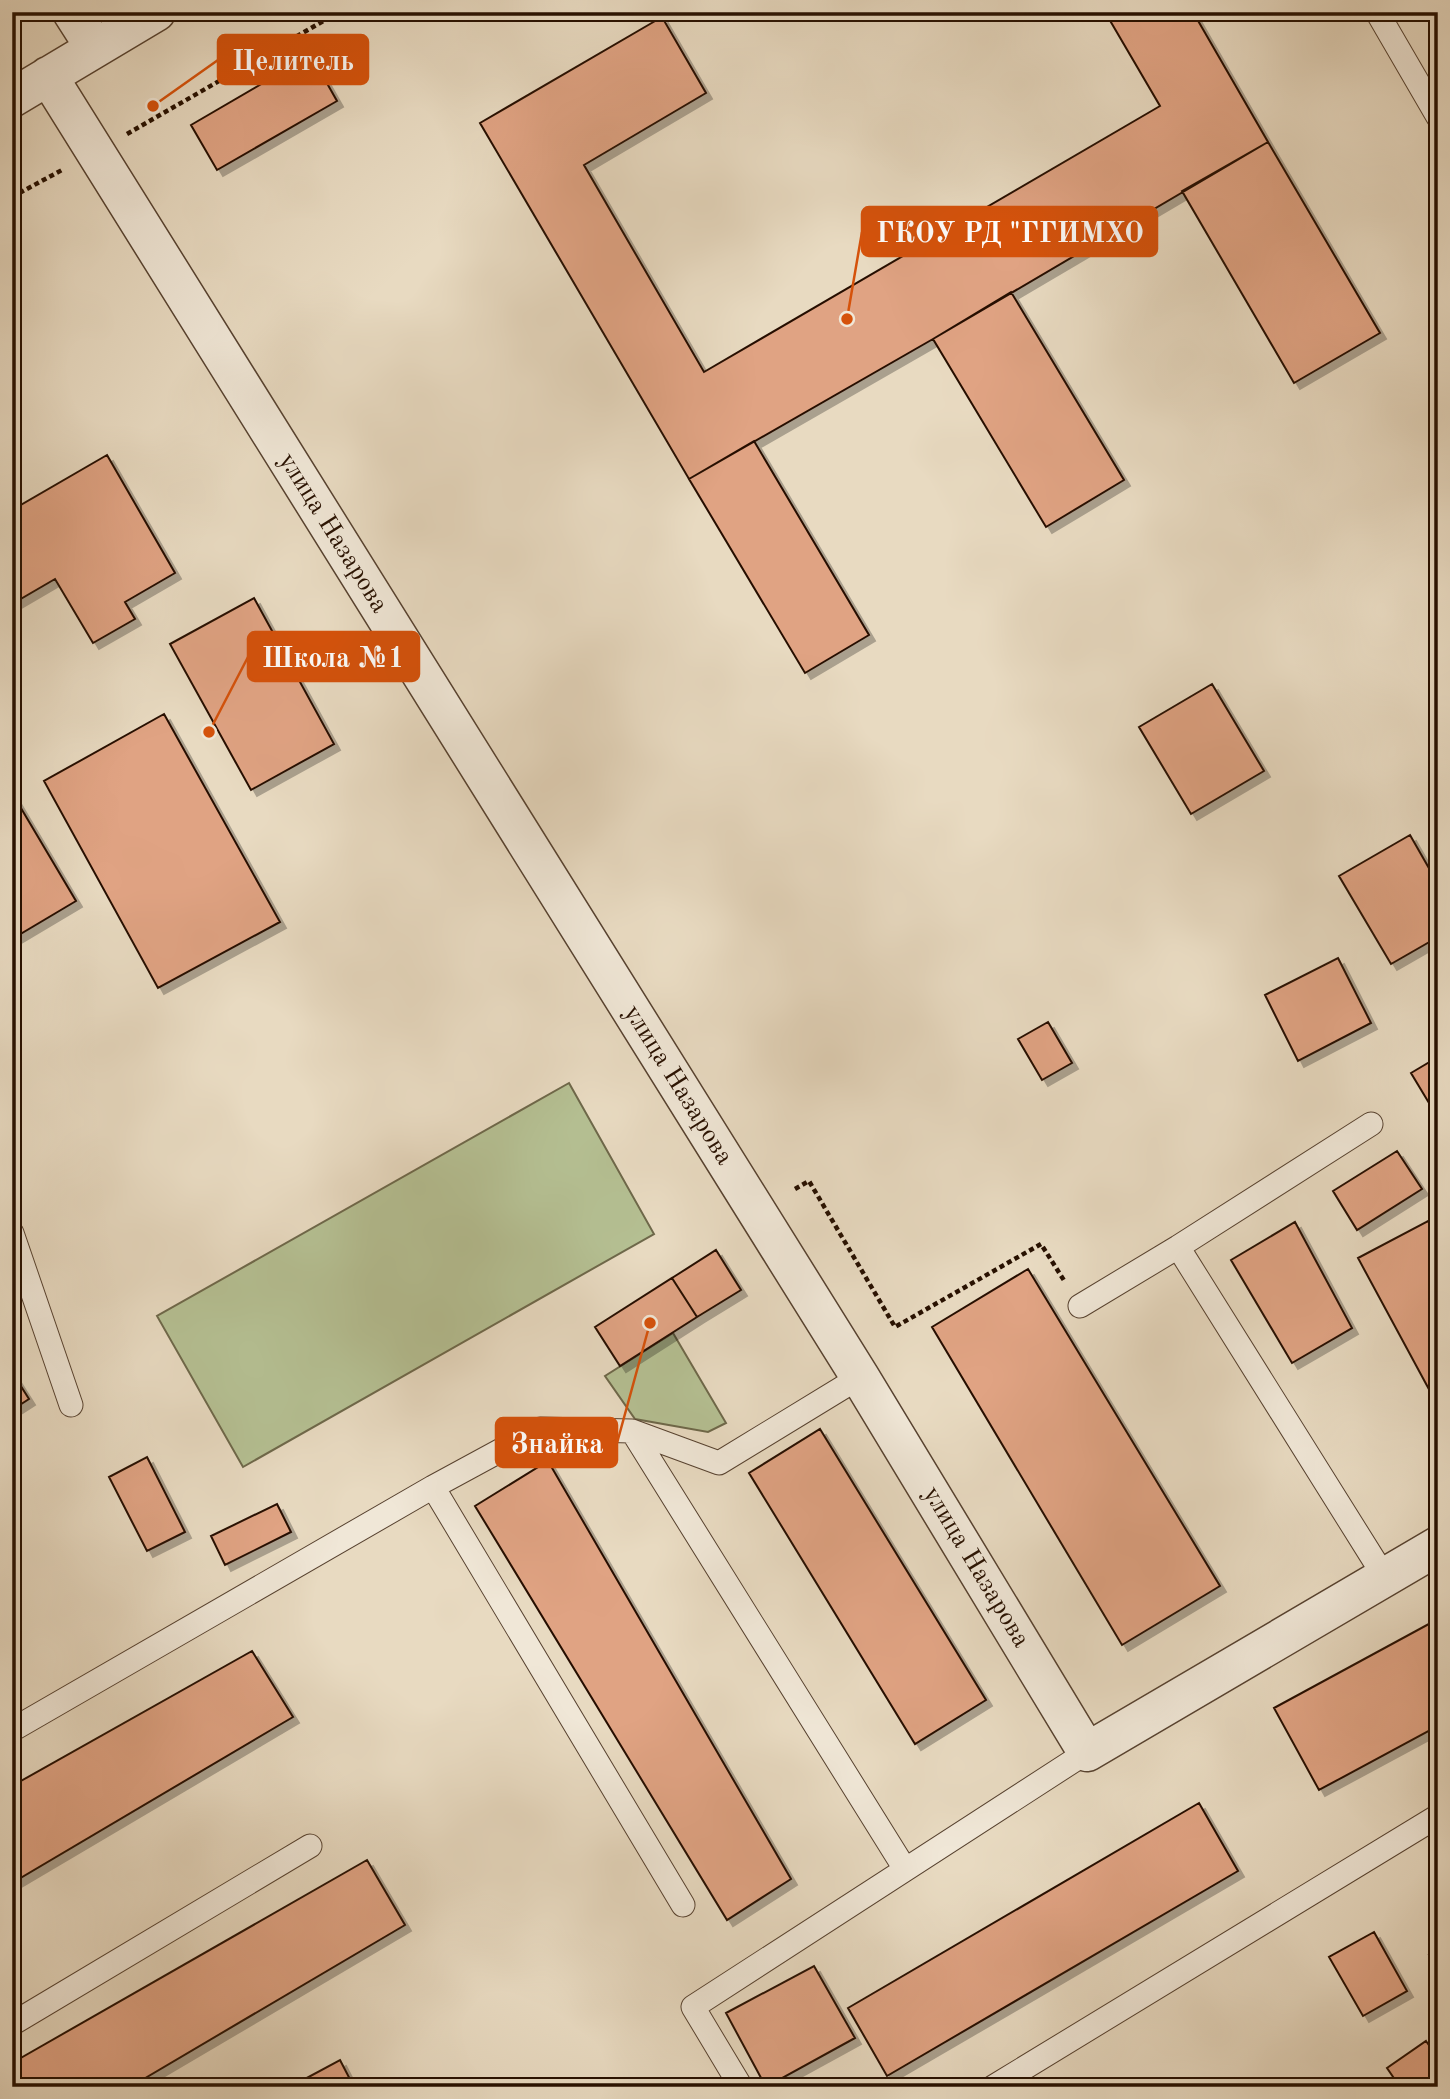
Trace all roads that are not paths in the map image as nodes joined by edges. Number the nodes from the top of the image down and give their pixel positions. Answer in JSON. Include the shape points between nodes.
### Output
{"nodes":[{"id":1,"x":72,"y":12,"type":"edge"},
{"id":2,"x":156,"y":12,"type":"edge"},
{"id":3,"x":1377,"y":12,"type":"edge"},
{"id":4,"x":95,"y":48,"type":"junction"},
{"id":5,"x":48,"y":76,"type":"junction"},
{"id":6,"x":12,"y":98,"type":"edge"},
{"id":7,"x":1438,"y":117,"type":"edge"},
{"id":8,"x":1371,"y":1124,"type":"dead end"},
{"id":9,"x":12,"y":1233,"type":"edge"},
{"id":10,"x":1178,"y":1247,"type":"junction"},
{"id":11,"x":1080,"y":1306,"type":"road end"},
{"id":12,"x":860,"y":1377,"type":"junction"},
{"id":13,"x":71,"y":1405,"type":"dead end"},
{"id":14,"x":632,"y":1431,"type":"junction"},
{"id":15,"x":433,"y":1487,"type":"junction"},
{"id":16,"x":1438,"y":1546,"type":"edge"},
{"id":17,"x":1384,"y":1576,"type":"junction"},
{"id":18,"x":12,"y":1730,"type":"edge"},
{"id":19,"x":1087,"y":1752,"type":"junction"},
{"id":20,"x":1438,"y":1816,"type":"edge"},
{"id":21,"x":310,"y":1846,"type":"dead end"},
{"id":22,"x":905,"y":1869,"type":"junction"},
{"id":23,"x":683,"y":1905,"type":"dead end"},
{"id":24,"x":12,"y":2024,"type":"edge"},
{"id":25,"x":741,"y":2087,"type":"edge"},
{"id":26,"x":993,"y":2087,"type":"edge"}],
"edges":[{"from":1,"to":4,"type":"street"},
{"from":2,"to":4,"type":"street"},
{"from":3,"to":7,"type":"lane"},
{"from":4,"to":5,"type":"street"},
{"from":5,"to":6,"type":"street"},
{"from":5,"to":12,"type":"street","name":"улица Назарова"},
{"from":8,"to":10,"type":"lane"},
{"from":9,"to":13,"type":"lane"},
{"from":10,"to":11,"type":"lane"},
{"from":10,"to":17,"type":"lane"},
{"from":12,"to":14,"type":"lane","via":[[719,1463]]},
{"from":12,"to":19,"type":"street","name":"улица Назарова"},
{"from":14,"to":15,"type":"lane","via":[[540,1429]]},
{"from":14,"to":22,"type":"lane"},
{"from":15,"to":18,"type":"lane"},
{"from":15,"to":23,"type":"lane"},
{"from":16,"to":17,"type":"street"},
{"from":17,"to":19,"type":"street"},
{"from":19,"to":22,"type":"lane"},
{"from":20,"to":26,"type":"lane"},
{"from":21,"to":24,"type":"lane"},
{"from":22,"to":25,"type":"lane","via":[[693,2007]]}]}
